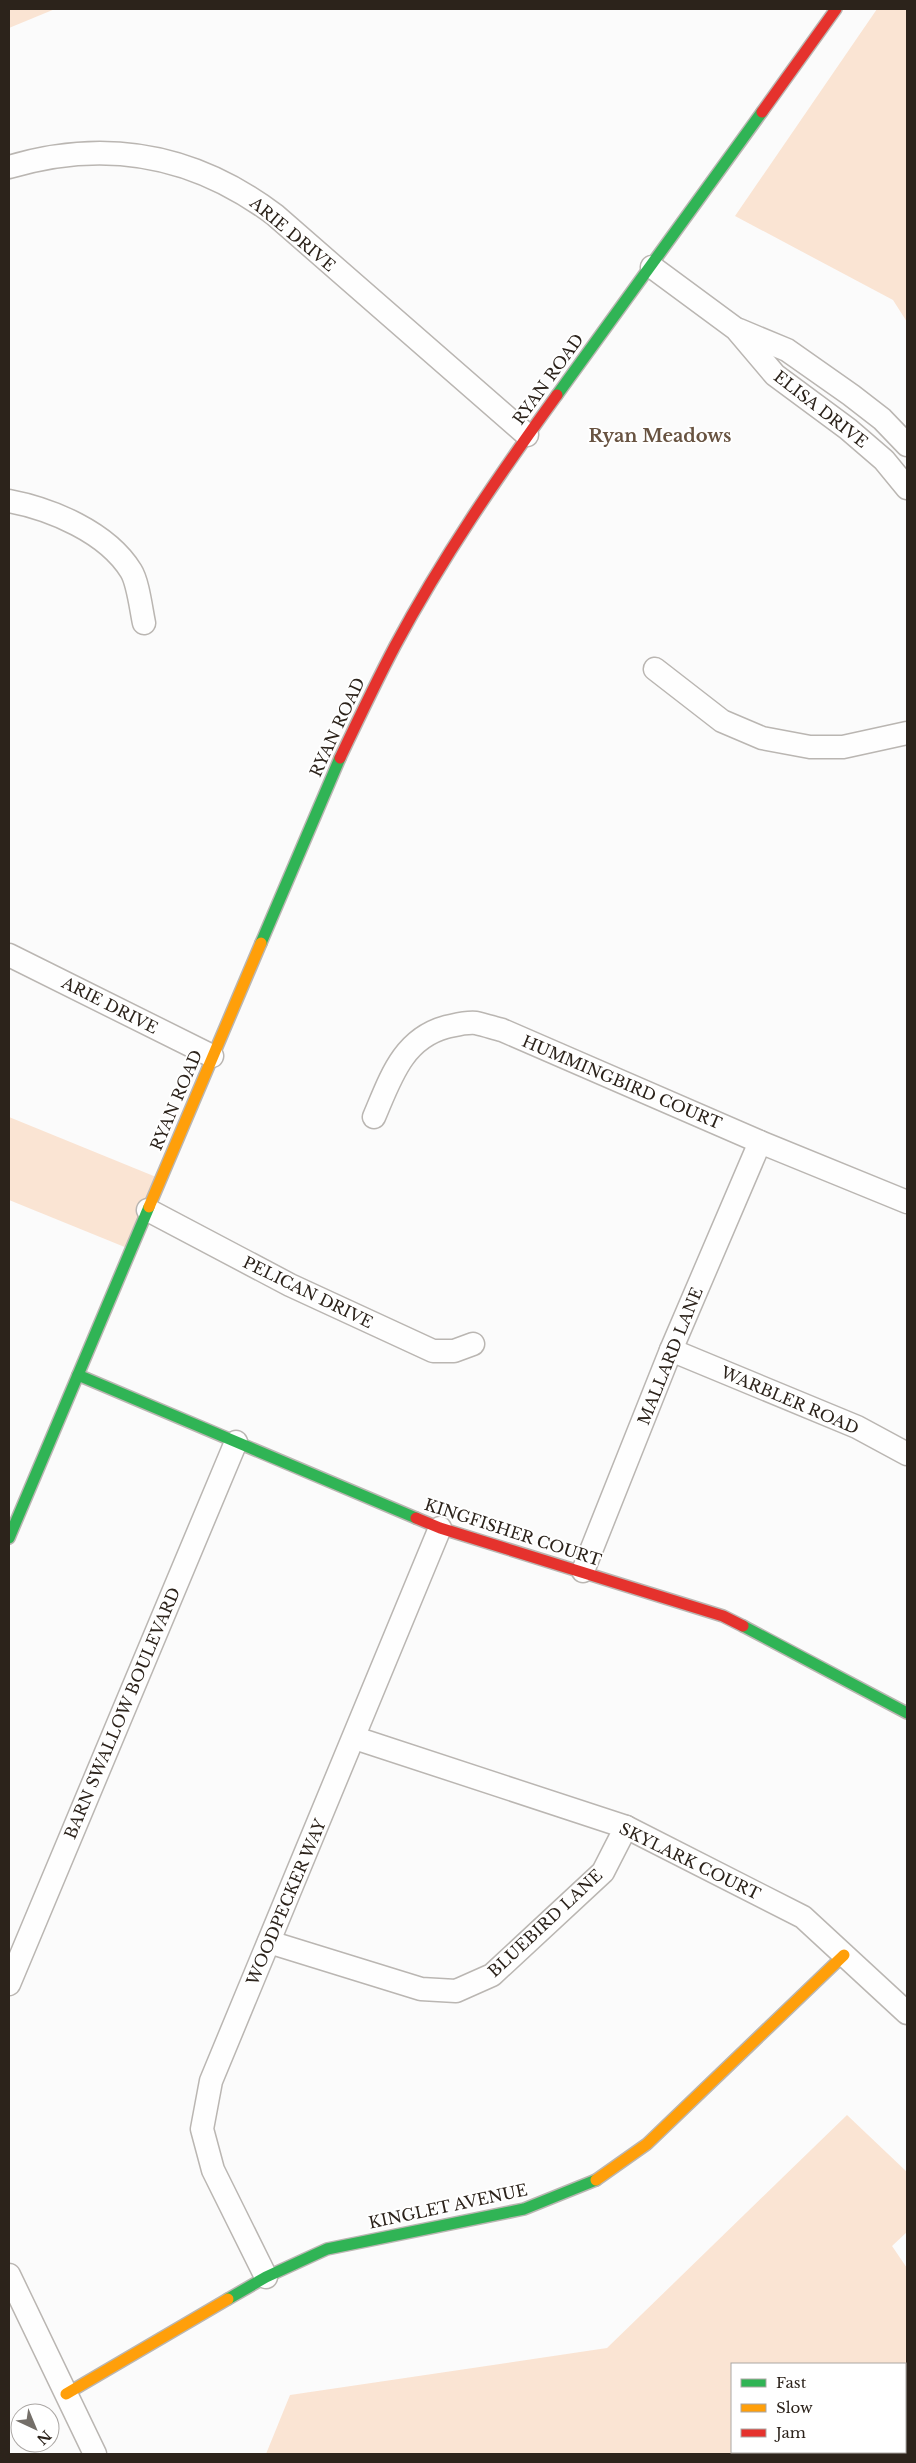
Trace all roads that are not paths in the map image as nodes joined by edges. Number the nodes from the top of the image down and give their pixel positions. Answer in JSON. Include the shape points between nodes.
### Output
{"nodes":[{"id":1,"x":836,"y":9,"type":"edge"},
{"id":2,"x":9,"y":167,"type":"edge"},
{"id":3,"x":652,"y":267,"type":"junction"},
{"id":4,"x":736,"y":329,"type":"junction"},
{"id":5,"x":882,"y":419,"type":"junction"},
{"id":6,"x":527,"y":435,"type":"junction"},
{"id":7,"x":862,"y":441,"type":"junction"},
{"id":8,"x":907,"y":444,"type":"edge"},
{"id":9,"x":907,"y":488,"type":"edge"},
{"id":10,"x":9,"y":501,"type":"edge"},
{"id":11,"x":144,"y":623,"type":"dead end"},
{"id":12,"x":656,"y":669,"type":"dead end"},
{"id":13,"x":907,"y":734,"type":"edge"},
{"id":14,"x":9,"y":955,"type":"edge"},
{"id":15,"x":212,"y":1056,"type":"junction"},
{"id":16,"x":374,"y":1117,"type":"dead end"},
{"id":17,"x":760,"y":1142,"type":"junction"},
{"id":18,"x":907,"y":1202,"type":"edge"},
{"id":19,"x":148,"y":1210,"type":"junction"},
{"id":20,"x":472,"y":1344,"type":"dead end"},
{"id":21,"x":671,"y":1350,"type":"junction"},
{"id":22,"x":78,"y":1375,"type":"junction"},
{"id":23,"x":236,"y":1442,"type":"junction"},
{"id":24,"x":907,"y":1454,"type":"edge"},
{"id":25,"x":440,"y":1528,"type":"junction"},
{"id":26,"x":9,"y":1538,"type":"edge"},
{"id":27,"x":584,"y":1571,"type":"junction"},
{"id":28,"x":907,"y":1713,"type":"edge"},
{"id":29,"x":355,"y":1738,"type":"junction"},
{"id":30,"x":626,"y":1827,"type":"junction"},
{"id":31,"x":269,"y":1942,"type":"junction"},
{"id":32,"x":844,"y":1955,"type":"junction"},
{"id":33,"x":9,"y":1984,"type":"edge"},
{"id":34,"x":907,"y":2013,"type":"edge"},
{"id":35,"x":9,"y":2275,"type":"edge"},
{"id":36,"x":266,"y":2277,"type":"junction"},
{"id":37,"x":66,"y":2394,"type":"junction"},
{"id":38,"x":95,"y":2454,"type":"edge"}],
"edges":[{"from":1,"to":3,"type":"street","name":"RYAN ROAD"},
{"from":2,"to":6,"type":"street","name":"ARIE DRIVE","via":[[40,158],[95,152],[124,153],[195,169],[234,188],[274,215]]},
{"from":3,"to":4,"type":"street","name":"ELISA DRIVE"},
{"from":3,"to":6,"type":"street","name":"RYAN ROAD"},
{"from":4,"to":5,"type":"street","name":"ELISA DRIVE","via":[[788,350]]},
{"from":4,"to":7,"type":"street","name":"ELISA DRIVE","via":[[775,375]]},
{"from":5,"to":7,"type":"street"},
{"from":5,"to":8,"type":"street","name":"ELISA DRIVE"},
{"from":6,"to":15,"type":"street","name":"RYAN ROAD","via":[[437,573],[370,695],[334,770]]},
{"from":7,"to":9,"type":"street","name":"ELISA DRIVE","via":[[884,460]]},
{"from":10,"to":11,"type":"street","via":[[67,521],[100,539],[120,556],[132,572]]},
{"from":12,"to":13,"type":"street","via":[[722,720],[762,738],[810,747],[843,747]]},
{"from":14,"to":15,"type":"street","name":"ARIE DRIVE"},
{"from":15,"to":19,"type":"street","name":"RYAN ROAD"},
{"from":16,"to":17,"type":"street","name":"HUMMINGBIRD COURT","via":[[396,1065],[411,1046],[437,1030],[476,1023],[502,1030]]},
{"from":17,"to":18,"type":"street","name":"HUMMINGBIRD COURT"},
{"from":17,"to":21,"type":"street","name":"MALLARD LANE"},
{"from":19,"to":20,"type":"street","name":"PELICAN DRIVE","via":[[290,1285],[434,1352],[454,1351]]},
{"from":19,"to":22,"type":"street","name":"RYAN ROAD"},
{"from":21,"to":24,"type":"street","name":"WARBLER ROAD","via":[[857,1428]]},
{"from":21,"to":27,"type":"street","name":"MALLARD LANE"},
{"from":22,"to":23,"type":"street","name":"KINGFISHER COURT"},
{"from":22,"to":26,"type":"street","name":"RYAN ROAD"},
{"from":23,"to":25,"type":"street","name":"KINGFISHER COURT"},
{"from":23,"to":33,"type":"street","name":"BARN SWALLOW BOULEVARD"},
{"from":25,"to":27,"type":"street","name":"KINGFISHER COURT"},
{"from":25,"to":29,"type":"street","name":"WOODPECKER WAY"},
{"from":27,"to":28,"type":"street","name":"KINGFISHER COURT","via":[[723,1616]]},
{"from":29,"to":30,"type":"street","name":"SKYLARK COURT"},
{"from":29,"to":31,"type":"street","name":"WOODPECKER WAY"},
{"from":30,"to":31,"type":"street","name":"BLUEBIRD LANE","via":[[603,1872],[492,1975],[456,1991],[421,1989]]},
{"from":30,"to":32,"type":"street","name":"SKYLARK COURT","via":[[803,1917]]},
{"from":31,"to":36,"type":"street","name":"WOODPECKER WAY","via":[[211,2081],[202,2129],[213,2170]]},
{"from":32,"to":34,"type":"street","name":"SKYLARK COURT"},
{"from":32,"to":36,"type":"street","name":"KINGLET AVENUE","via":[[647,2144],[591,2184],[524,2209],[327,2248]]},
{"from":35,"to":37,"type":"street"},
{"from":36,"to":37,"type":"street","name":"KINGLET AVENUE"},
{"from":37,"to":38,"type":"street"}]}
